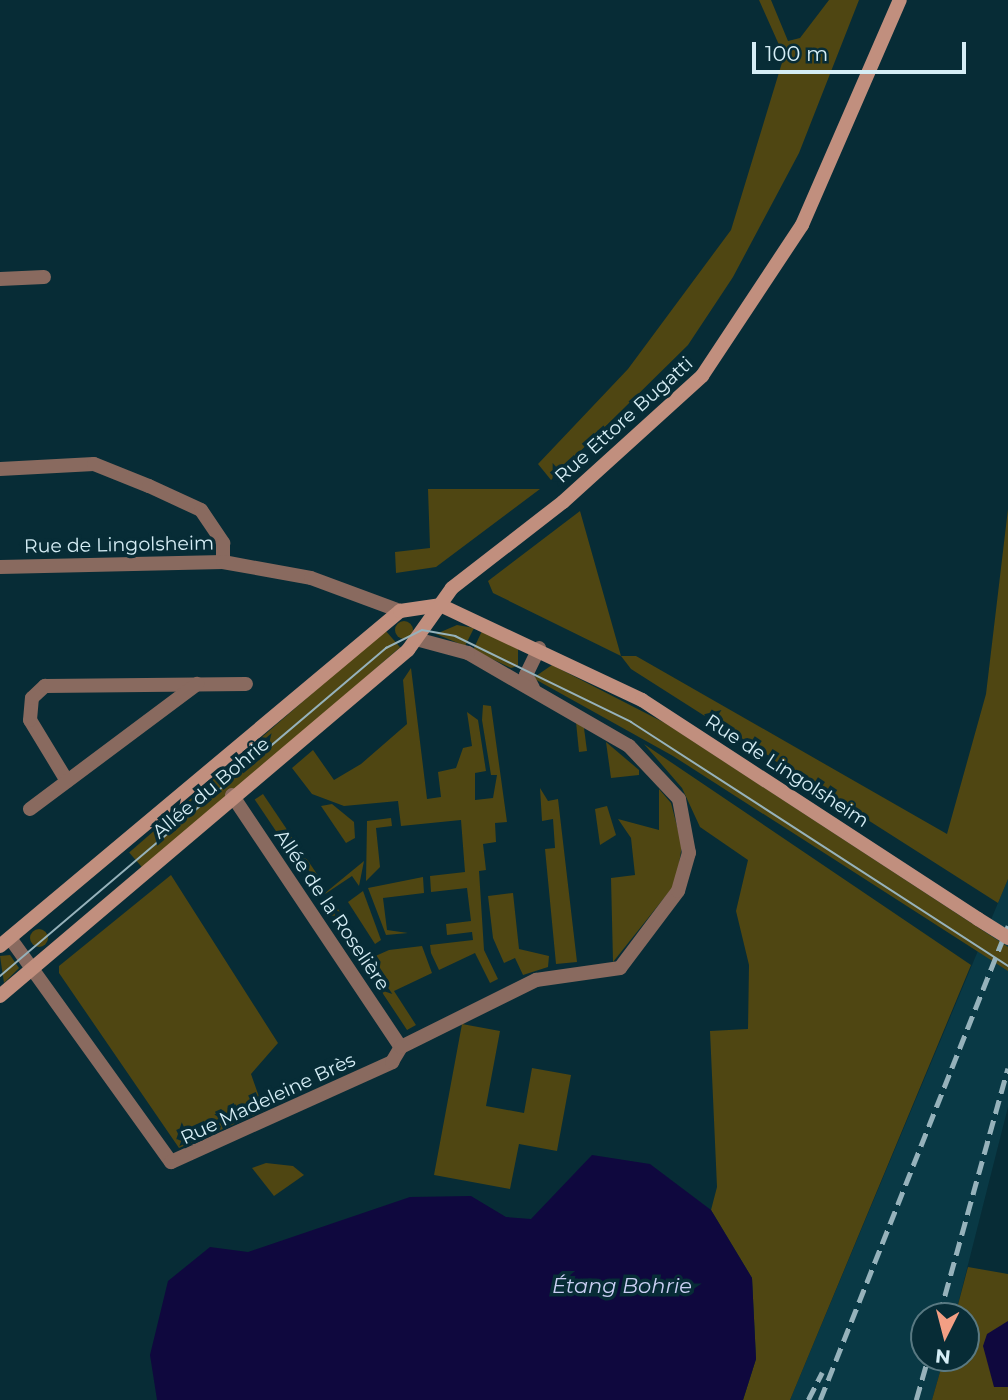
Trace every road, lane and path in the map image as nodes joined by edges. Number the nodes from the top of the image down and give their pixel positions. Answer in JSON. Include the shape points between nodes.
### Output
{"nodes":[{"id":1,"x":900,"y":0,"type":"edge"},
{"id":2,"x":44,"y":277,"type":"dead end"},
{"id":3,"x":0,"y":279,"type":"edge"},
{"id":4,"x":0,"y":469,"type":"edge"},
{"id":5,"x":223,"y":562,"type":"junction"},
{"id":6,"x":0,"y":567,"type":"edge"},
{"id":7,"x":440,"y":605,"type":"junction"},
{"id":8,"x":400,"y":611,"type":"junction"},
{"id":9,"x":420,"y":640,"type":"junction"},
{"id":10,"x":539,"y":648,"type":"junction"},
{"id":11,"x":197,"y":684,"type":"junction"},
{"id":12,"x":246,"y":684,"type":"dead end"},
{"id":13,"x":537,"y":691,"type":"junction"},
{"id":14,"x":67,"y":781,"type":"junction"},
{"id":15,"x":232,"y":795,"type":"junction"},
{"id":16,"x":30,"y":809,"type":"dead end"},
{"id":17,"x":1008,"y":938,"type":"edge"},
{"id":18,"x":5,"y":942,"type":"edge"},
{"id":19,"x":33,"y":967,"type":"junction"},
{"id":20,"x":0,"y":996,"type":"edge"},
{"id":21,"x":401,"y":1047,"type":"junction"}],
"edges":[{"from":1,"to":7,"type":"main road","name":"Rue Ettore Bugatti","via":[[802,225],[729,342],[652,426],[452,588]]},
{"from":2,"to":3,"type":"street"},
{"from":4,"to":5,"type":"street","via":[[94,464],[149,486],[201,510],[223,543]]},
{"from":5,"to":6,"type":"street","name":"Rue de Lingolsheim"},
{"from":5,"to":8,"type":"street","name":"Rue de Lingolsheim","via":[[350,590]]},
{"from":7,"to":8,"type":"main road"},
{"from":7,"to":9,"type":"main road","name":"Allée du Bohrie"},
{"from":7,"to":10,"type":"main road","name":"Rue de Lingolsheim"},
{"from":8,"to":18,"type":"main road","name":"Allée du Bohrie"},
{"from":9,"to":13,"type":"street","via":[[450,644]]},
{"from":9,"to":15,"type":"main road","name":"Allée du Bohrie"},
{"from":10,"to":13,"type":"street","via":[[526,675]]},
{"from":10,"to":17,"type":"main road","name":"Rue de Lingolsheim","bridge":true,"via":[[642,700]]},
{"from":11,"to":12,"type":"street"},
{"from":11,"to":14,"type":"street"},
{"from":11,"to":14,"type":"street","via":[[40,689],[29,705],[30,720]]},
{"from":13,"to":21,"type":"street","via":[[614,735],[673,790],[687,826],[685,876],[620,968],[536,980]]},
{"from":14,"to":16,"type":"street"},
{"from":15,"to":19,"type":"main road","name":"Allée du Bohrie"},
{"from":15,"to":21,"type":"street","name":"Allée de la Roselière"},
{"from":18,"to":19,"type":"street"},
{"from":19,"to":20,"type":"main road","name":"Allée du Bohrie"},
{"from":19,"to":21,"type":"street","name":"Rue Madeleine Brès","via":[[171,1162],[392,1062]]}]}
